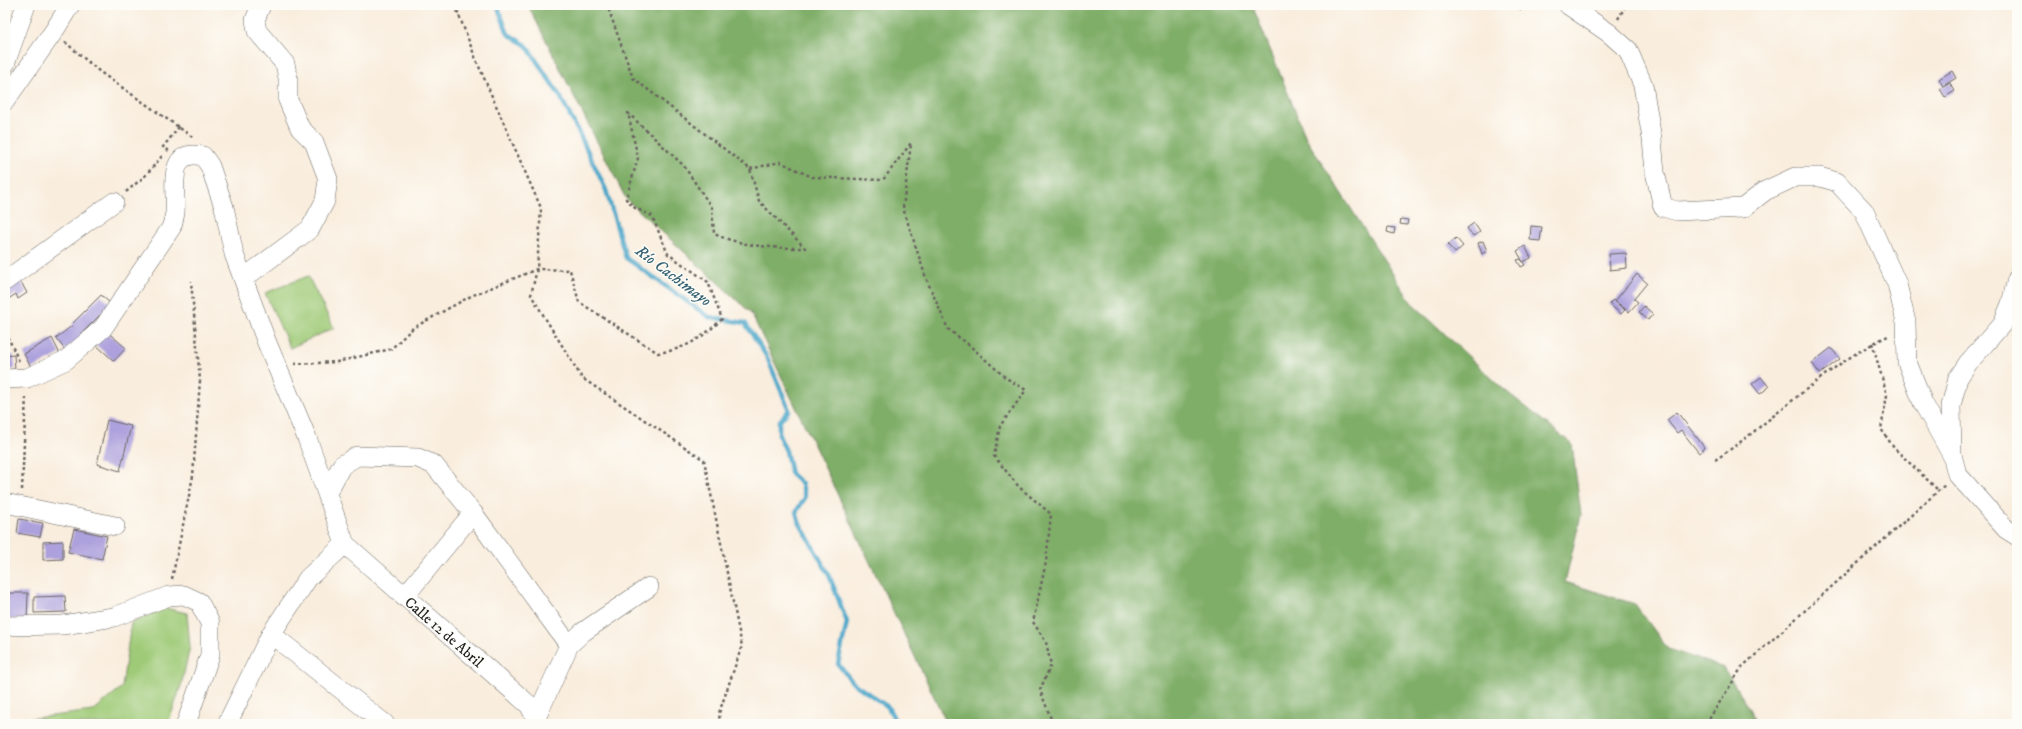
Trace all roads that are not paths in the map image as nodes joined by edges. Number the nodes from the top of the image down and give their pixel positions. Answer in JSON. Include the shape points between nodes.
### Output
{"nodes":[{"id":1,"x":26,"y":5,"type":"edge"},
{"id":2,"x":70,"y":5,"type":"edge"},
{"id":3,"x":261,"y":5,"type":"edge"},
{"id":4,"x":1568,"y":5,"type":"edge"},
{"id":5,"x":5,"y":64,"type":"edge"},
{"id":6,"x":5,"y":101,"type":"edge"},
{"id":7,"x":114,"y":202,"type":"road end"},
{"id":8,"x":244,"y":278,"type":"junction"},
{"id":9,"x":2017,"y":279,"type":"edge"},
{"id":10,"x":5,"y":281,"type":"edge"},
{"id":11,"x":5,"y":379,"type":"edge"},
{"id":12,"x":1952,"y":455,"type":"junction"},
{"id":13,"x":327,"y":493,"type":"junction"},
{"id":14,"x":13,"y":505,"type":"edge"},
{"id":15,"x":473,"y":513,"type":"junction"},
{"id":16,"x":115,"y":526,"type":"dead end"},
{"id":17,"x":2017,"y":536,"type":"edge"},
{"id":18,"x":345,"y":544,"type":"junction"},
{"id":19,"x":649,"y":587,"type":"dead end"},
{"id":20,"x":404,"y":597,"type":"junction"},
{"id":21,"x":5,"y":626,"type":"edge"},
{"id":22,"x":271,"y":634,"type":"junction"},
{"id":23,"x":569,"y":645,"type":"junction"},
{"id":24,"x":535,"y":721,"type":"edge"},
{"id":25,"x":186,"y":724,"type":"edge"},
{"id":26,"x":227,"y":724,"type":"edge"},
{"id":27,"x":385,"y":724,"type":"edge"}],
"edges":[{"from":1,"to":5,"type":"street"},
{"from":2,"to":6,"type":"street"},
{"from":3,"to":8,"type":"street","via":[[255,20],[257,31],[285,64],[288,100],[300,128],[314,142],[328,179],[324,201],[310,230]]},
{"from":4,"to":12,"type":"street","via":[[1609,33],[1628,50],[1643,85],[1655,172],[1663,207],[1678,211],[1743,208],[1765,191],[1795,177],[1820,177],[1837,182],[1864,211],[1897,284],[1906,322],[1907,362],[1923,403]]},
{"from":7,"to":10,"type":"street"},
{"from":8,"to":11,"type":"street","via":[[234,254],[224,207],[210,166],[203,156],[192,153],[182,158],[175,170],[175,214],[171,228],[103,328],[66,360],[27,378]]},
{"from":8,"to":13,"type":"street","via":[[275,365],[307,438]]},
{"from":9,"to":12,"type":"street","via":[[2003,323],[1968,363],[1953,391]]},
{"from":12,"to":17,"type":"street","via":[[1957,474],[2006,529]]},
{"from":13,"to":15,"type":"street","via":[[342,465],[357,456],[418,458],[434,465]]},
{"from":13,"to":18,"type":"street"},
{"from":14,"to":16,"type":"street"},
{"from":15,"to":20,"type":"street"},
{"from":15,"to":23,"type":"street"},
{"from":18,"to":20,"type":"street","name":"Calle 12 de Abril"},
{"from":18,"to":22,"type":"street","via":[[308,578]]},
{"from":19,"to":23,"type":"street","via":[[583,632]]},
{"from":20,"to":24,"type":"street","name":"Calle 12 de Abril","via":[[529,706]]},
{"from":21,"to":25,"type":"street","via":[[64,625],[114,617],[169,596],[184,595],[199,602],[210,623],[210,655]]},
{"from":22,"to":26,"type":"street"},
{"from":22,"to":27,"type":"street"},
{"from":23,"to":24,"type":"street"}]}
